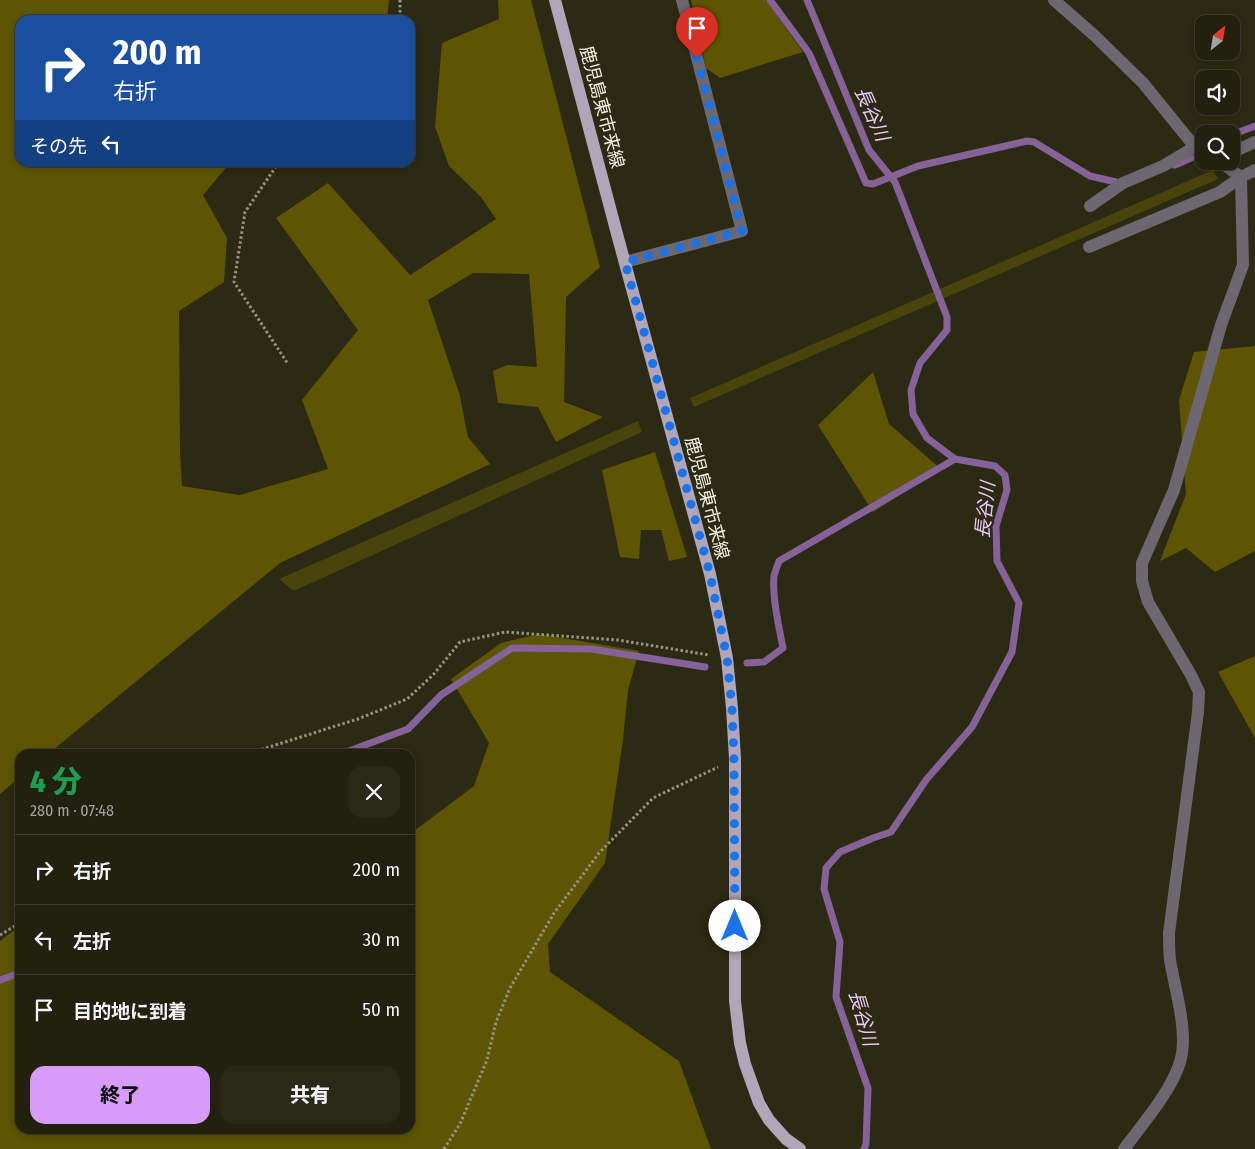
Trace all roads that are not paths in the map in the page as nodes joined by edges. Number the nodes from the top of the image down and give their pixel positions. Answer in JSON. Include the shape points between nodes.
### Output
{"nodes":[{"id":1,"x":555,"y":0,"type":"edge"},
{"id":2,"x":682,"y":0,"type":"edge"},
{"id":3,"x":1054,"y":0,"type":"edge"},
{"id":4,"x":1255,"y":142,"type":"edge"},
{"id":5,"x":1195,"y":145,"type":"edge"},
{"id":6,"x":1240,"y":149,"type":"edge"},
{"id":7,"x":1195,"y":152,"type":"edge"},
{"id":8,"x":1231,"y":170,"type":"edge"},
{"id":9,"x":1255,"y":170,"type":"edge"},
{"id":10,"x":1241,"y":177,"type":"junction"},
{"id":11,"x":1090,"y":206,"type":"dead end"},
{"id":12,"x":1089,"y":247,"type":"dead end"},
{"id":13,"x":625,"y":262,"type":"junction"},
{"id":14,"x":800,"y":1149,"type":"edge"},
{"id":15,"x":1124,"y":1149,"type":"edge"}],
"edges":[{"from":1,"to":13,"type":"main road","name":"鹿児島東市来線"},
{"from":2,"to":13,"type":"street","via":[[742,231]]},
{"from":3,"to":5,"type":"street","via":[[1143,82]]},
{"from":4,"to":6,"type":"street"},
{"from":7,"to":11,"type":"street","via":[[1124,183]]},
{"from":8,"to":10,"type":"street"},
{"from":9,"to":10,"type":"street"},
{"from":10,"to":12,"type":"street","via":[[1220,192]]},
{"from":10,"to":15,"type":"street","via":[[1243,265],[1221,325],[1174,490],[1142,563],[1142,581],[1148,602],[1199,692],[1169,933],[1183,1042],[1180,1062],[1170,1085]]},
{"from":13,"to":14,"type":"main road","name":"鹿児島東市来線","via":[[710,574],[727,658],[734,759],[735,1001],[740,1043],[751,1084],[769,1120]]}]}
